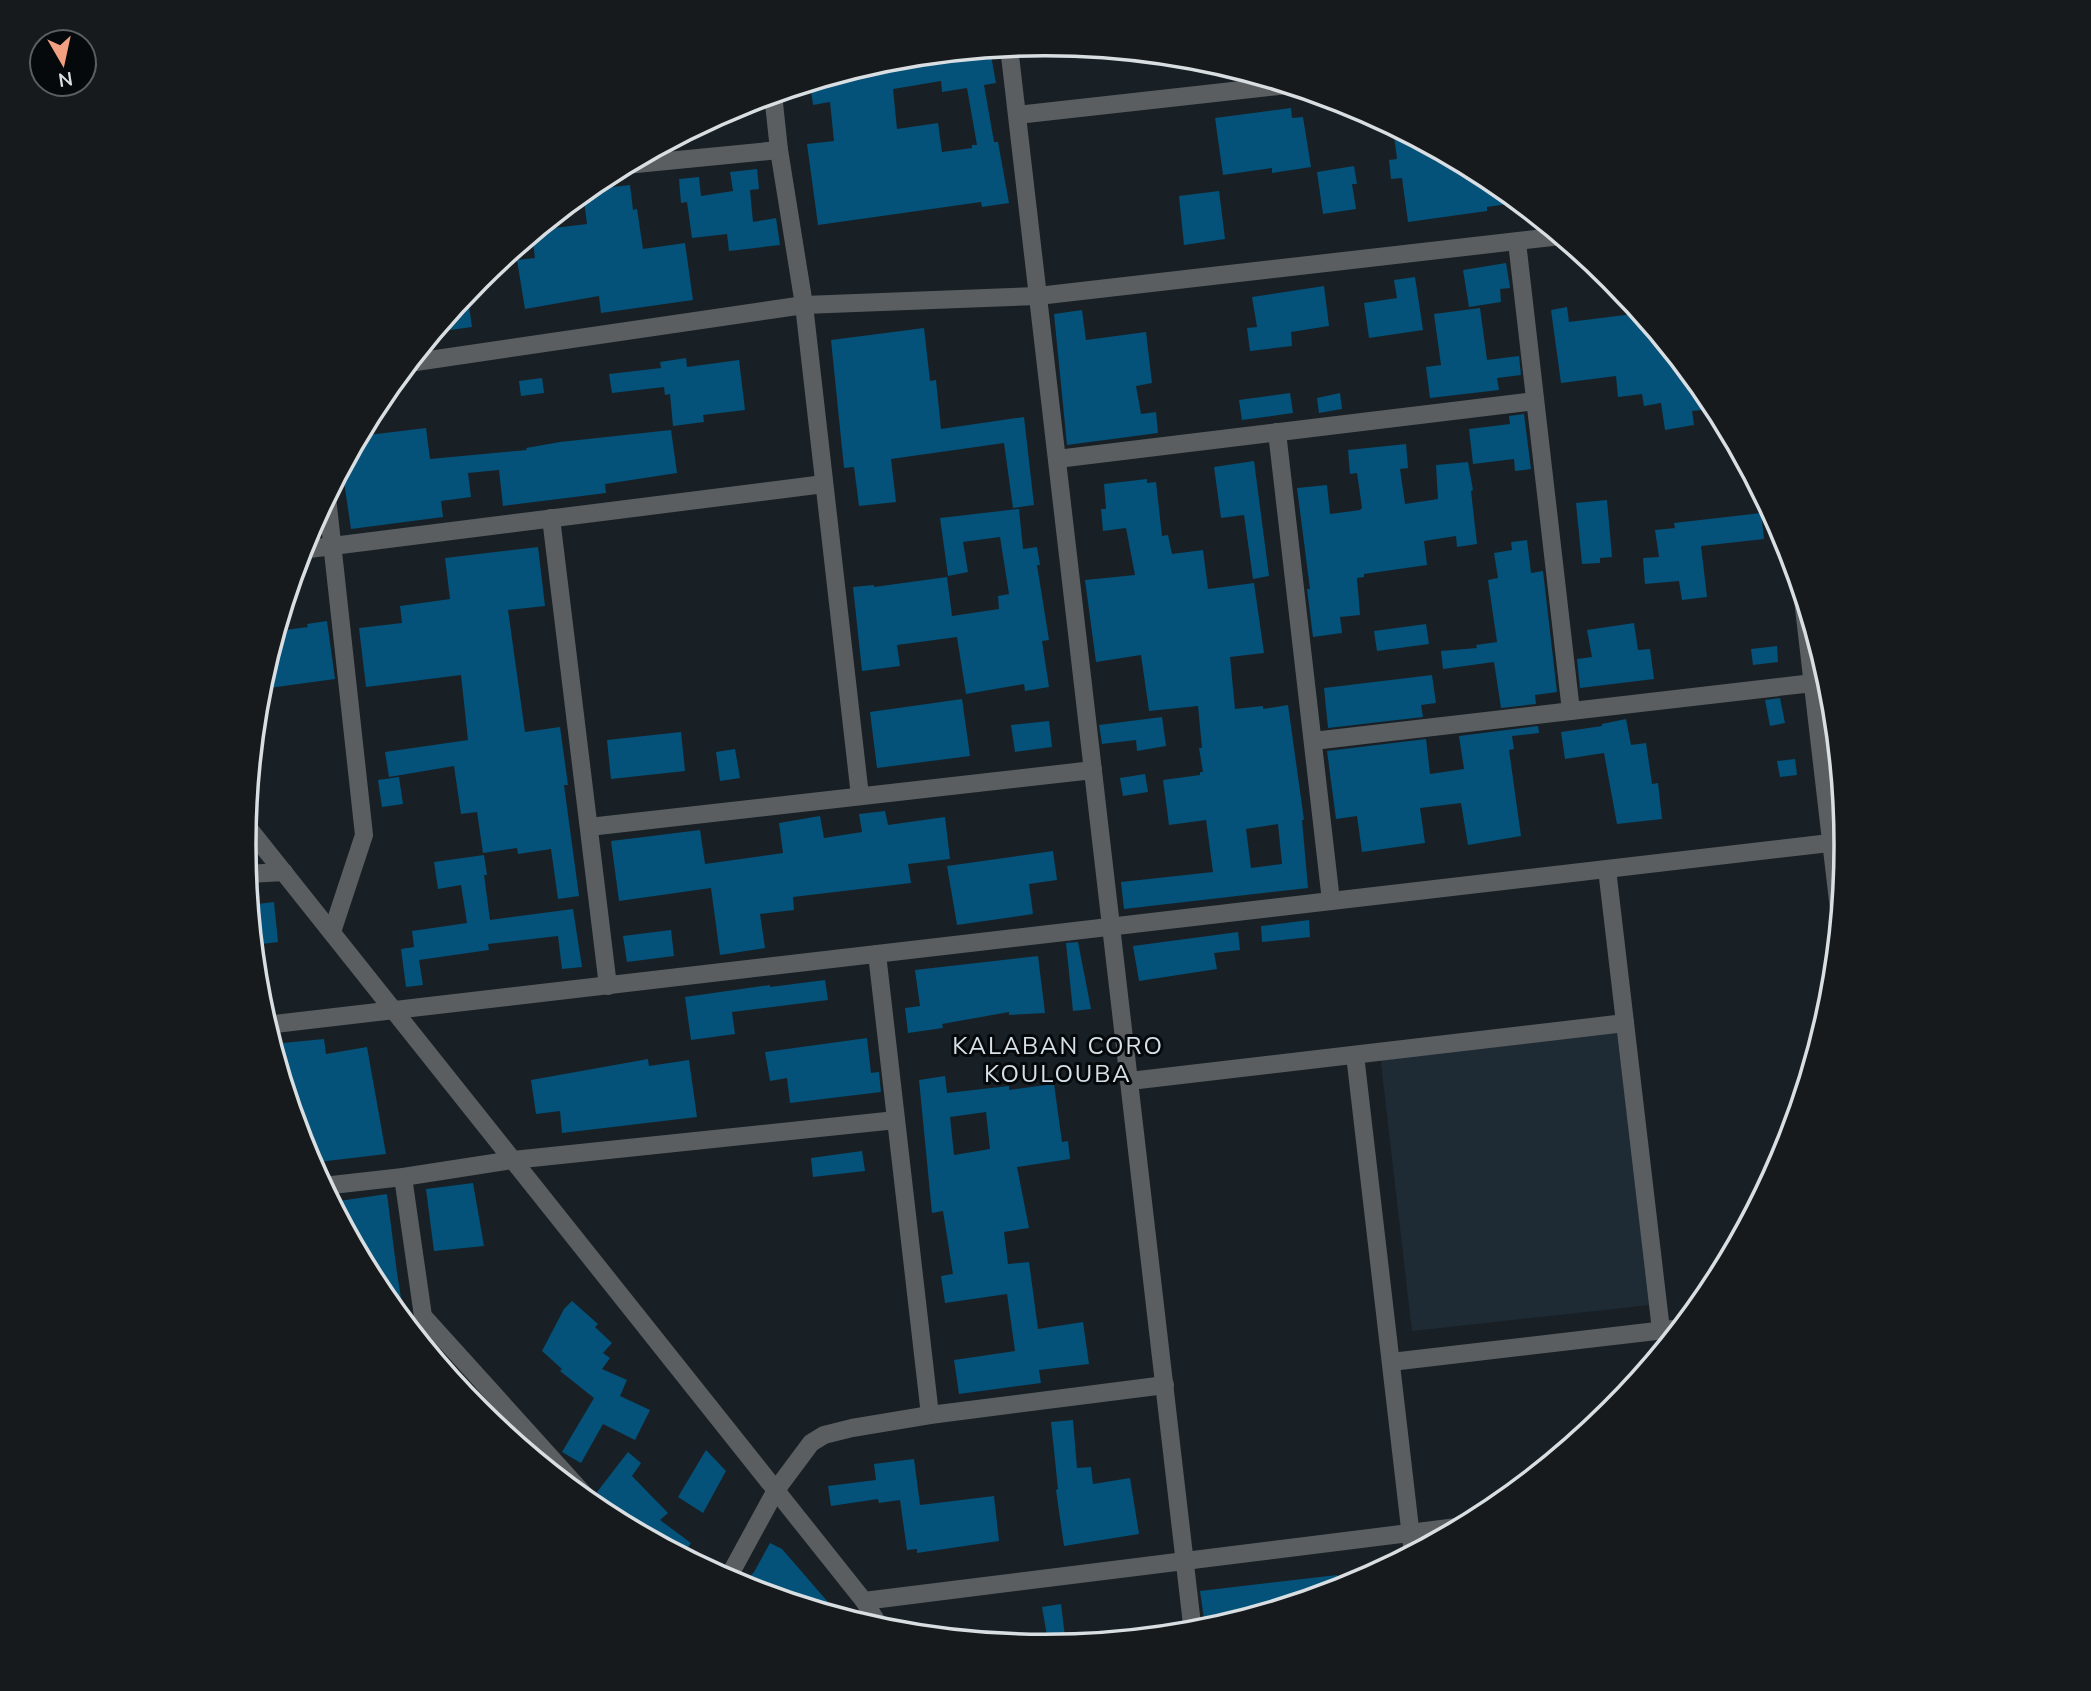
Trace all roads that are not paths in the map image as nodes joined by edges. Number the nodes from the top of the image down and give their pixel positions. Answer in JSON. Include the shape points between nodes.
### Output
{"nodes":[{"id":1,"x":1010,"y":57,"type":"edge"},
{"id":2,"x":1261,"y":86,"type":"edge"},
{"id":3,"x":774,"y":105,"type":"edge"},
{"id":4,"x":1017,"y":116,"type":"junction"},
{"id":5,"x":779,"y":150,"type":"junction"},
{"id":6,"x":650,"y":163,"type":"edge"},
{"id":7,"x":1549,"y":238,"type":"edge"},
{"id":8,"x":1517,"y":242,"type":"junction"},
{"id":9,"x":1038,"y":296,"type":"junction"},
{"id":10,"x":804,"y":305,"type":"junction"},
{"id":11,"x":422,"y":361,"type":"edge"},
{"id":12,"x":1535,"y":401,"type":"junction"},
{"id":13,"x":1277,"y":432,"type":"junction"},
{"id":14,"x":1057,"y":459,"type":"junction"},
{"id":15,"x":824,"y":484,"type":"junction"},
{"id":16,"x":329,"y":514,"type":"edge"},
{"id":17,"x":551,"y":518,"type":"junction"},
{"id":18,"x":332,"y":546,"type":"junction"},
{"id":19,"x":314,"y":548,"type":"edge"},
{"id":20,"x":1808,"y":641,"type":"edge"},
{"id":21,"x":1813,"y":683,"type":"junction"},
{"id":22,"x":1571,"y":711,"type":"junction"},
{"id":23,"x":1313,"y":741,"type":"junction"},
{"id":24,"x":1093,"y":770,"type":"junction"},
{"id":25,"x":860,"y":796,"type":"junction"},
{"id":26,"x":1834,"y":809,"type":"edge"},
{"id":27,"x":589,"y":827,"type":"junction"},
{"id":28,"x":256,"y":838,"type":"edge"},
{"id":29,"x":1835,"y":842,"type":"edge"},
{"id":30,"x":1607,"y":869,"type":"junction"},
{"id":31,"x":284,"y":872,"type":"junction"},
{"id":32,"x":257,"y":873,"type":"edge"},
{"id":33,"x":1331,"y":901,"type":"junction"},
{"id":34,"x":1112,"y":927,"type":"junction"},
{"id":35,"x":331,"y":932,"type":"junction"},
{"id":36,"x":877,"y":954,"type":"junction"},
{"id":37,"x":608,"y":986,"type":"junction"},
{"id":38,"x":393,"y":1009,"type":"junction"},
{"id":39,"x":1625,"y":1023,"type":"junction"},
{"id":40,"x":277,"y":1024,"type":"edge"},
{"id":41,"x":1355,"y":1055,"type":"junction"},
{"id":42,"x":1129,"y":1081,"type":"junction"},
{"id":43,"x":896,"y":1120,"type":"junction"},
{"id":44,"x":513,"y":1160,"type":"junction"},
{"id":45,"x":403,"y":1177,"type":"junction"},
{"id":46,"x":333,"y":1185,"type":"edge"},
{"id":47,"x":1669,"y":1330,"type":"edge"},
{"id":48,"x":1661,"y":1331,"type":"junction"},
{"id":49,"x":1391,"y":1362,"type":"junction"},
{"id":50,"x":1164,"y":1385,"type":"junction"},
{"id":51,"x":930,"y":1415,"type":"junction"},
{"id":52,"x":561,"y":1469,"type":"edge"},
{"id":53,"x":776,"y":1490,"type":"junction"},
{"id":54,"x":1439,"y":1529,"type":"edge"},
{"id":55,"x":1411,"y":1533,"type":"junction"},
{"id":56,"x":1412,"y":1545,"type":"edge"},
{"id":57,"x":1185,"y":1561,"type":"junction"},
{"id":58,"x":732,"y":1570,"type":"edge"},
{"id":59,"x":864,"y":1601,"type":"junction"},
{"id":60,"x":873,"y":1616,"type":"edge"},
{"id":61,"x":1193,"y":1621,"type":"edge"}],
"edges":[{"from":1,"to":4,"type":"street"},
{"from":2,"to":4,"type":"street"},
{"from":3,"to":5,"type":"street"},
{"from":4,"to":9,"type":"street"},
{"from":5,"to":6,"type":"street"},
{"from":5,"to":10,"type":"street"},
{"from":7,"to":8,"type":"street"},
{"from":8,"to":9,"type":"street"},
{"from":8,"to":12,"type":"street"},
{"from":9,"to":10,"type":"street"},
{"from":9,"to":14,"type":"street"},
{"from":10,"to":11,"type":"street"},
{"from":10,"to":15,"type":"street"},
{"from":12,"to":13,"type":"street"},
{"from":12,"to":22,"type":"street"},
{"from":13,"to":14,"type":"street"},
{"from":13,"to":23,"type":"street"},
{"from":14,"to":24,"type":"street"},
{"from":15,"to":17,"type":"street"},
{"from":15,"to":25,"type":"street"},
{"from":16,"to":18,"type":"street"},
{"from":17,"to":18,"type":"street"},
{"from":17,"to":27,"type":"street"},
{"from":18,"to":19,"type":"street"},
{"from":18,"to":35,"type":"street","via":[[364,835]]},
{"from":20,"to":21,"type":"street"},
{"from":21,"to":22,"type":"street"},
{"from":21,"to":26,"type":"street"},
{"from":22,"to":23,"type":"street"},
{"from":23,"to":33,"type":"street"},
{"from":24,"to":25,"type":"street"},
{"from":24,"to":34,"type":"street"},
{"from":25,"to":27,"type":"street"},
{"from":27,"to":37,"type":"street"},
{"from":28,"to":31,"type":"street"},
{"from":29,"to":30,"type":"street"},
{"from":30,"to":33,"type":"street"},
{"from":30,"to":39,"type":"street"},
{"from":31,"to":32,"type":"street"},
{"from":31,"to":35,"type":"street"},
{"from":33,"to":34,"type":"street"},
{"from":34,"to":36,"type":"street"},
{"from":34,"to":42,"type":"street"},
{"from":35,"to":38,"type":"street"},
{"from":36,"to":37,"type":"street"},
{"from":36,"to":43,"type":"street"},
{"from":37,"to":38,"type":"street"},
{"from":38,"to":40,"type":"street"},
{"from":38,"to":44,"type":"street"},
{"from":39,"to":41,"type":"street"},
{"from":39,"to":48,"type":"street"},
{"from":41,"to":42,"type":"street"},
{"from":41,"to":49,"type":"street"},
{"from":42,"to":50,"type":"street"},
{"from":43,"to":44,"type":"street"},
{"from":43,"to":51,"type":"street"},
{"from":44,"to":45,"type":"street"},
{"from":44,"to":53,"type":"street"},
{"from":45,"to":46,"type":"street"},
{"from":45,"to":52,"type":"street","via":[[423,1316]]},
{"from":47,"to":48,"type":"street"},
{"from":48,"to":49,"type":"street"},
{"from":49,"to":55,"type":"street"},
{"from":50,"to":51,"type":"street"},
{"from":50,"to":57,"type":"street"},
{"from":51,"to":53,"type":"street","via":[[824,1436],[811,1443]]},
{"from":53,"to":58,"type":"street"},
{"from":53,"to":59,"type":"street"},
{"from":54,"to":55,"type":"street"},
{"from":55,"to":56,"type":"street"},
{"from":55,"to":57,"type":"street"},
{"from":57,"to":59,"type":"street"},
{"from":57,"to":61,"type":"street"},
{"from":59,"to":60,"type":"street"}]}
